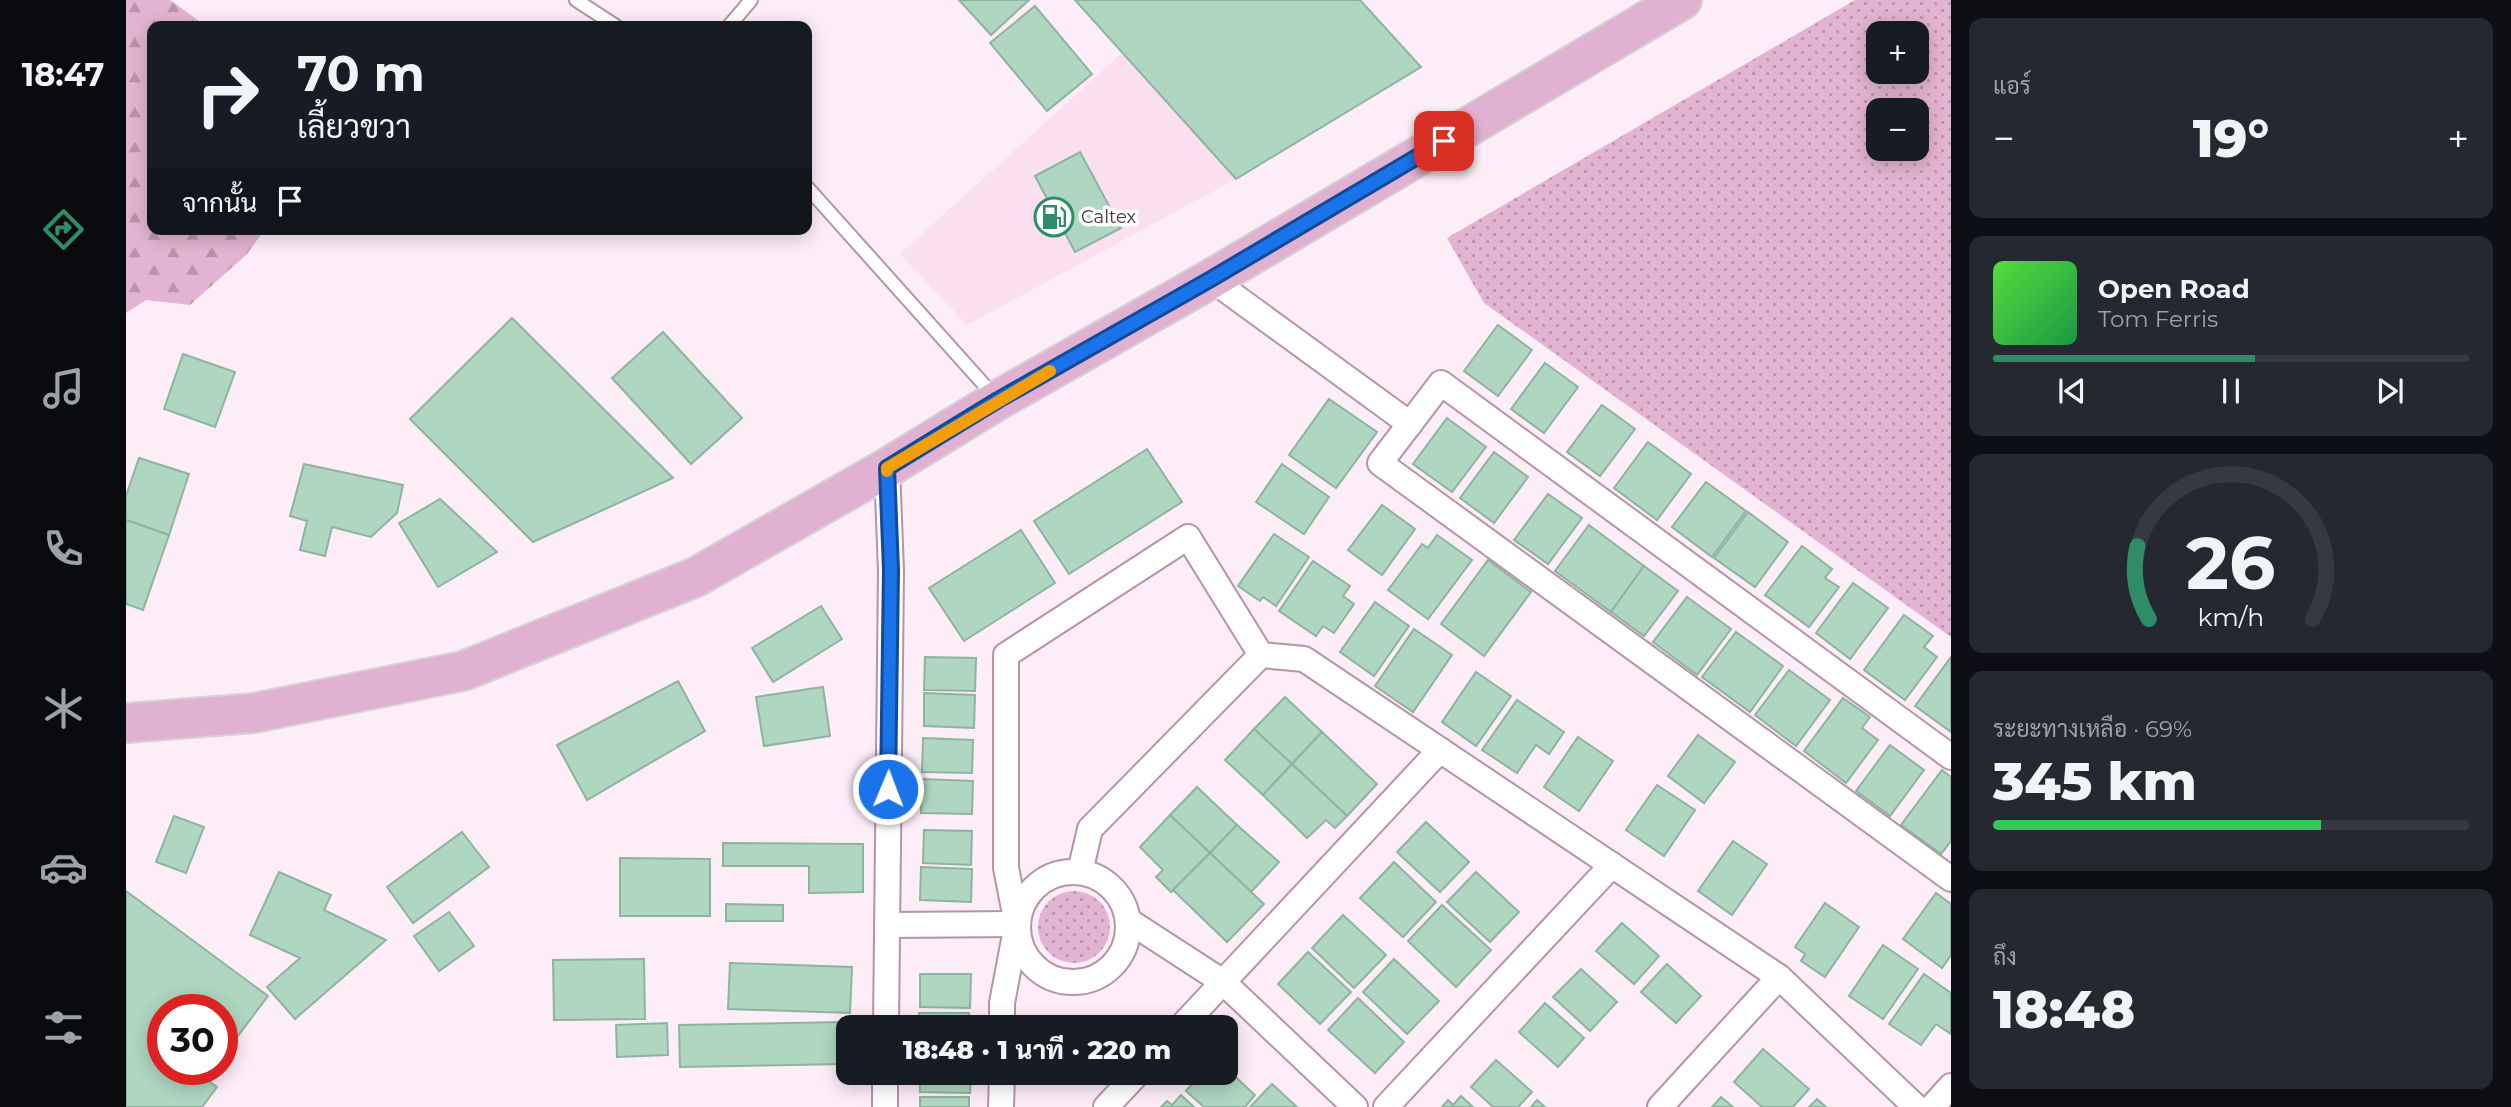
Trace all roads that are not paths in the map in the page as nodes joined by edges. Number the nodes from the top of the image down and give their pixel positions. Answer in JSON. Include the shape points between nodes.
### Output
{"nodes":[{"id":1,"x":576,"y":0,"type":"edge"},
{"id":2,"x":751,"y":0,"type":"edge"},
{"id":3,"x":1682,"y":0,"type":"edge"},
{"id":4,"x":608,"y":21,"type":"edge"},
{"id":5,"x":733,"y":21,"type":"edge"},
{"id":6,"x":812,"y":193,"type":"edge"},
{"id":7,"x":1211,"y":279,"type":"junction"},
{"id":8,"x":998,"y":400,"type":"junction"},
{"id":9,"x":1410,"y":424,"type":"junction"},
{"id":10,"x":887,"y":468,"type":"junction"},
{"id":11,"x":1261,"y":655,"type":"junction"},
{"id":12,"x":126,"y":723,"type":"edge"},
{"id":13,"x":1440,"y":750,"type":"junction"},
{"id":14,"x":1951,"y":757,"type":"edge"},
{"id":15,"x":1612,"y":865,"type":"junction"},
{"id":16,"x":1080,"y":872,"type":"junction"},
{"id":17,"x":1951,"y":879,"type":"edge"},
{"id":18,"x":1129,"y":922,"type":"junction"},
{"id":19,"x":1017,"y":924,"type":"junction"},
{"id":20,"x":887,"y":925,"type":"junction"},
{"id":21,"x":1779,"y":977,"type":"junction"},
{"id":22,"x":1223,"y":982,"type":"junction"},
{"id":23,"x":886,"y":1015,"type":"edge"},
{"id":24,"x":1002,"y":1015,"type":"edge"},
{"id":25,"x":1192,"y":1015,"type":"edge"},
{"id":26,"x":885,"y":1085,"type":"edge"},
{"id":27,"x":1002,"y":1085,"type":"edge"},
{"id":28,"x":1127,"y":1085,"type":"edge"},
{"id":29,"x":1951,"y":1086,"type":"edge"},
{"id":30,"x":885,"y":1107,"type":"edge"},
{"id":31,"x":1001,"y":1107,"type":"edge"},
{"id":32,"x":1106,"y":1107,"type":"edge"},
{"id":33,"x":1355,"y":1107,"type":"edge"},
{"id":34,"x":1386,"y":1107,"type":"edge"},
{"id":35,"x":1660,"y":1107,"type":"edge"},
{"id":36,"x":1916,"y":1107,"type":"edge"},
{"id":37,"x":1932,"y":1107,"type":"edge"}],
"edges":[{"from":1,"to":4,"type":"lane"},
{"from":2,"to":5,"type":"lane"},
{"from":3,"to":7,"type":"main road"},
{"from":6,"to":8,"type":"lane"},
{"from":7,"to":8,"type":"main road"},
{"from":7,"to":9,"type":"street"},
{"from":8,"to":10,"type":"main road"},
{"from":9,"to":14,"type":"street","via":[[1441,383]]},
{"from":9,"to":17,"type":"street","via":[[1380,463]]},
{"from":10,"to":12,"type":"main road","via":[[695,577],[463,671],[254,713]]},
{"from":10,"to":20,"type":"street","via":[[891,570]]},
{"from":11,"to":13,"type":"street","via":[[1304,659]]},
{"from":11,"to":16,"type":"street","via":[[1090,830]]},
{"from":11,"to":19,"type":"street","via":[[1188,537],[1006,655],[1006,867]]},
{"from":13,"to":15,"type":"street"},
{"from":13,"to":22,"type":"street"},
{"from":15,"to":21,"type":"street"},
{"from":15,"to":34,"type":"street"},
{"from":16,"to":18,"type":"street","via":[[1113,888]]},
{"from":16,"to":19,"type":"street","via":[[1057,874],[1037,885],[1023,902]]},
{"from":18,"to":19,"type":"street","via":[[1128,940],[1108,971],[1074,983],[1040,972],[1027,959]]},
{"from":18,"to":22,"type":"street"},
{"from":19,"to":20,"type":"street"},
{"from":19,"to":24,"type":"street"},
{"from":20,"to":23,"type":"street"},
{"from":21,"to":35,"type":"street"},
{"from":21,"to":36,"type":"street"},
{"from":22,"to":25,"type":"street"},
{"from":22,"to":33,"type":"street"},
{"from":26,"to":30,"type":"street"},
{"from":27,"to":31,"type":"street"},
{"from":28,"to":32,"type":"street"},
{"from":29,"to":37,"type":"street"}]}
